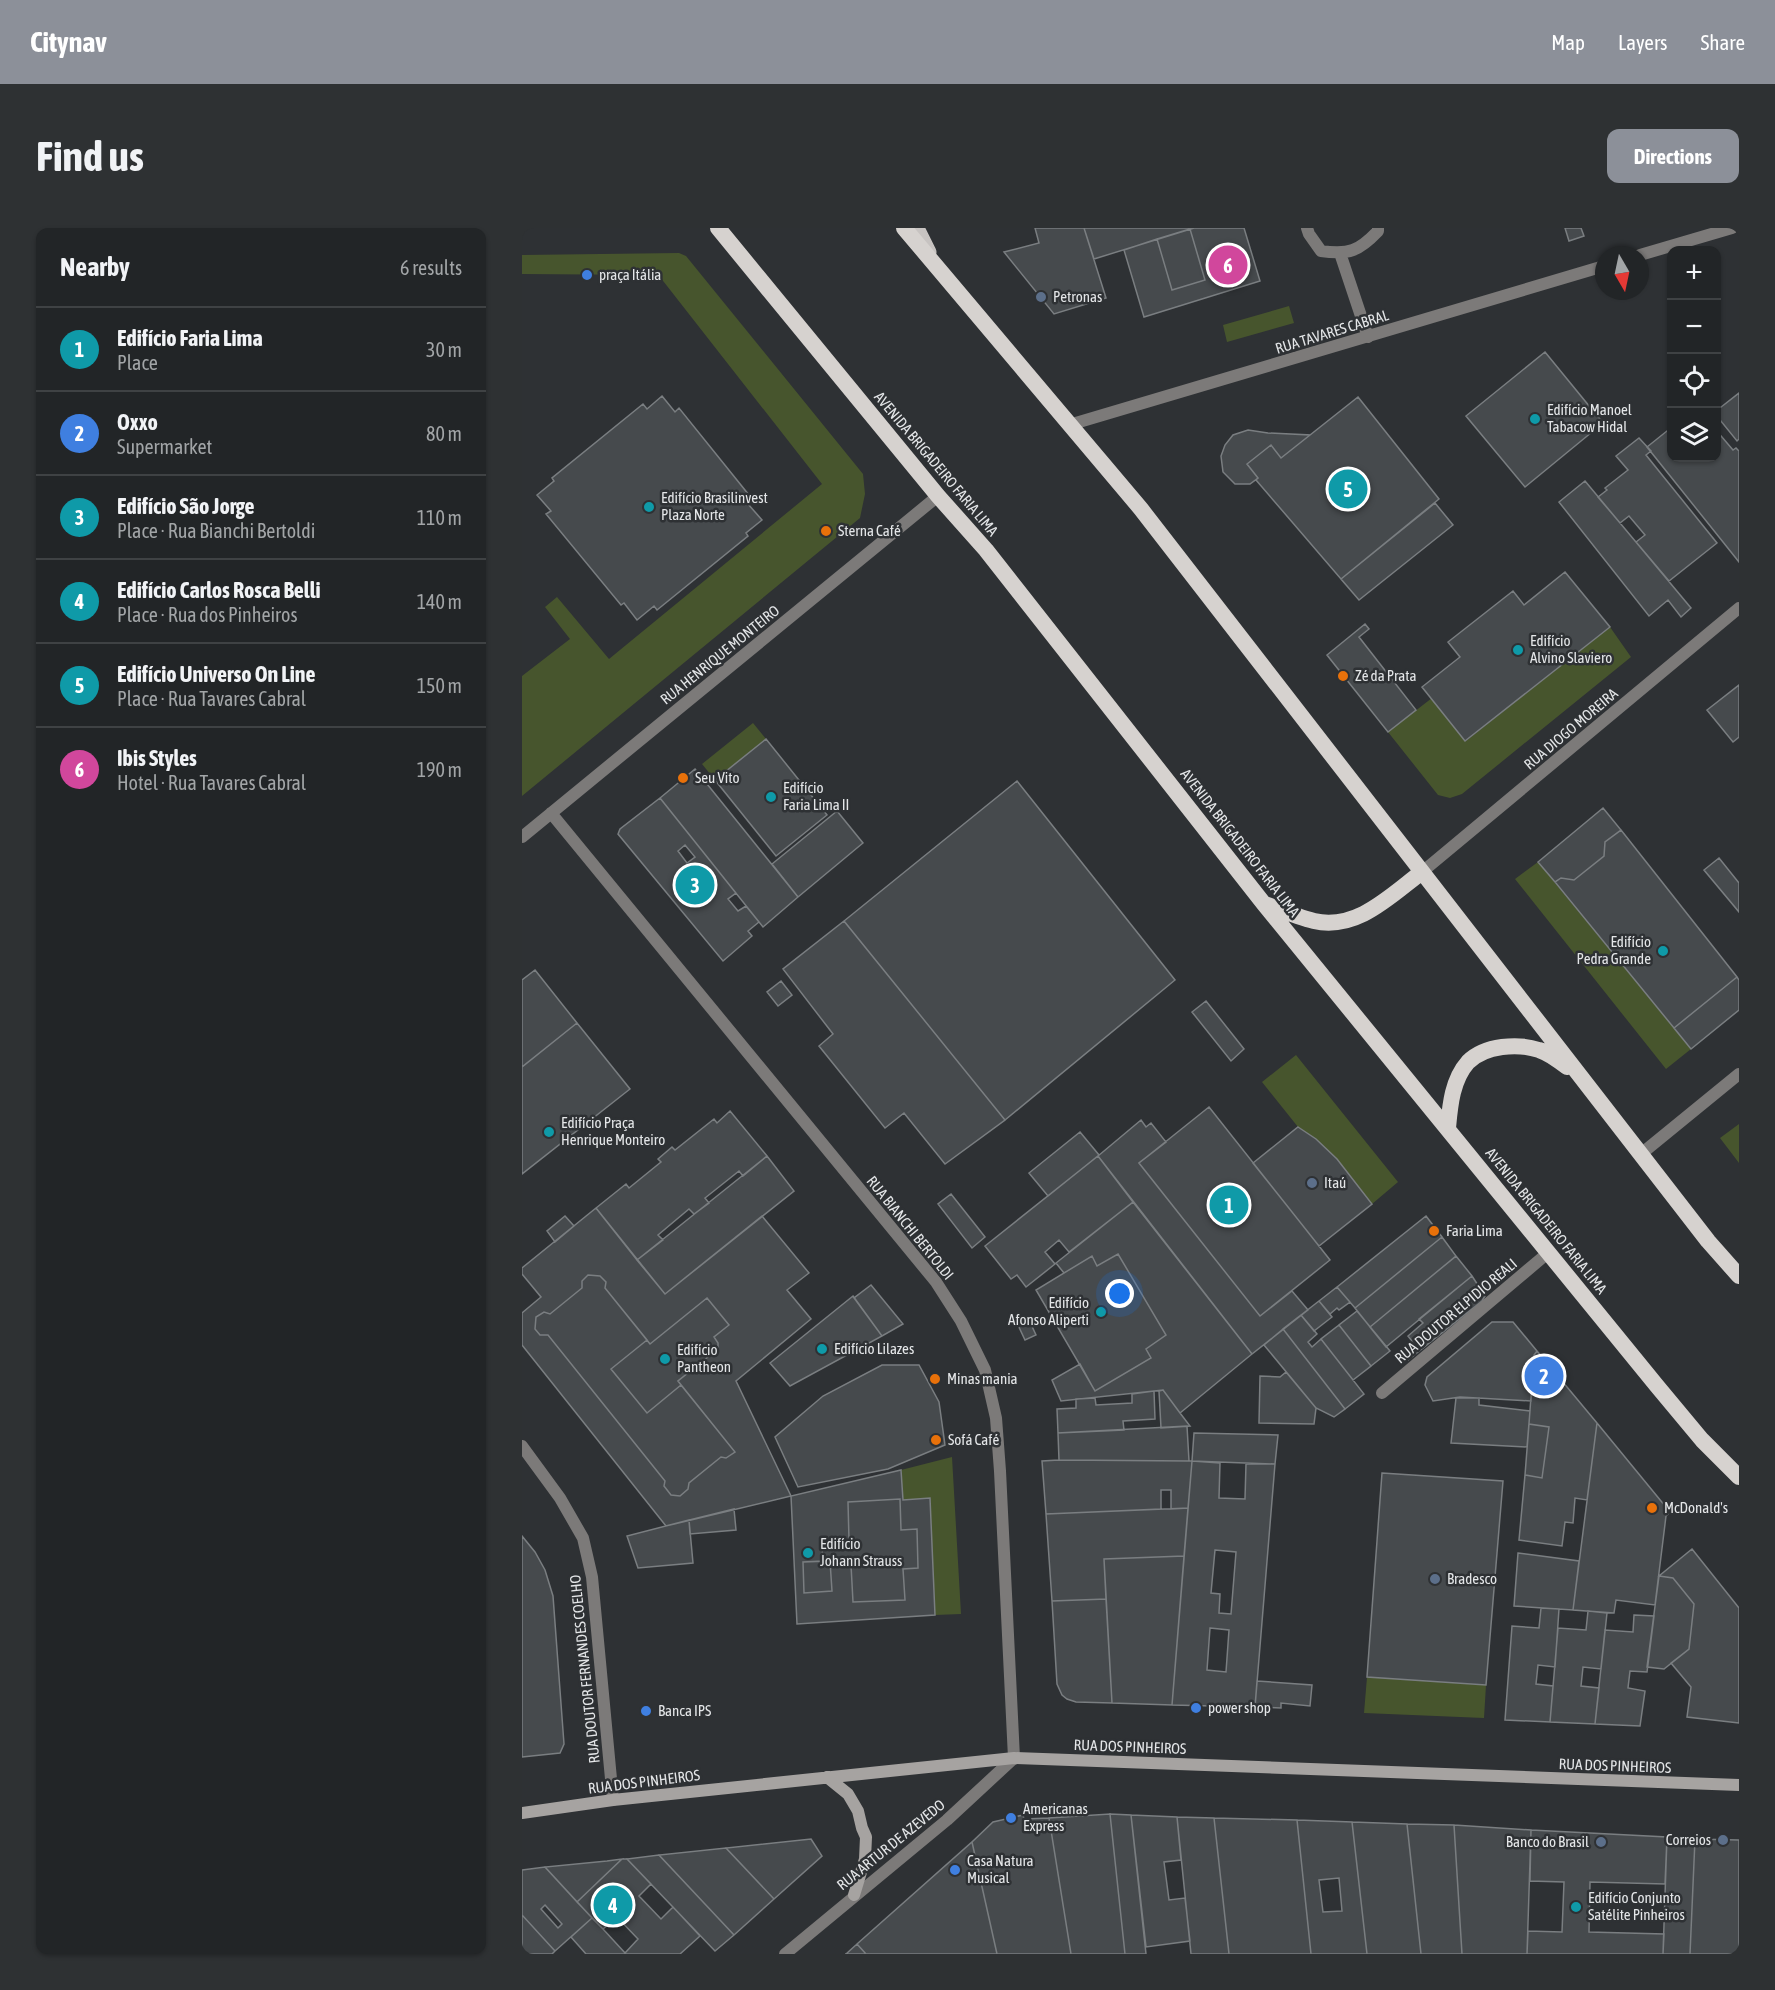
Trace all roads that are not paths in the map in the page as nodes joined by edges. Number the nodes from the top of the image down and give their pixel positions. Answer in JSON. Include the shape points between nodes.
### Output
{"nodes":[{"id":1,"x":904,"y":228,"type":"edge"},
{"id":2,"x":917,"y":228,"type":"edge"},
{"id":3,"x":1307,"y":228,"type":"edge"},
{"id":4,"x":1378,"y":228,"type":"edge"},
{"id":5,"x":1731,"y":228,"type":"edge"},
{"id":6,"x":716,"y":230,"type":"edge"},
{"id":7,"x":1649,"y":252,"type":"edge"},
{"id":8,"x":1340,"y":253,"type":"junction"},
{"id":9,"x":1595,"y":269,"type":"edge"},
{"id":10,"x":939,"y":270,"type":"junction"},
{"id":11,"x":1368,"y":337,"type":"junction"},
{"id":12,"x":1069,"y":425,"type":"junction"},
{"id":13,"x":938,"y":496,"type":"junction"},
{"id":14,"x":1739,"y":608,"type":"edge"},
{"id":15,"x":551,"y":813,"type":"junction"},
{"id":16,"x":522,"y":837,"type":"edge"},
{"id":17,"x":1422,"y":872,"type":"junction"},
{"id":18,"x":1264,"y":904,"type":"junction"},
{"id":19,"x":1739,"y":1074,"type":"edge"},
{"id":20,"x":1584,"y":1080,"type":"junction"},
{"id":21,"x":1448,"y":1128,"type":"junction"},
{"id":22,"x":1641,"y":1154,"type":"junction"},
{"id":23,"x":1549,"y":1252,"type":"junction"},
{"id":24,"x":1739,"y":1276,"type":"edge"},
{"id":25,"x":1382,"y":1393,"type":"dead end"},
{"id":26,"x":522,"y":1446,"type":"edge"},
{"id":27,"x":1739,"y":1477,"type":"edge"},
{"id":28,"x":1014,"y":1758,"type":"junction"},
{"id":29,"x":827,"y":1777,"type":"junction"},
{"id":30,"x":1739,"y":1785,"type":"edge"},
{"id":31,"x":614,"y":1800,"type":"junction"},
{"id":32,"x":522,"y":1813,"type":"edge"},
{"id":33,"x":854,"y":1895,"type":"junction"},
{"id":34,"x":785,"y":1954,"type":"edge"}],
"edges":[{"from":1,"to":10,"type":"highway"},
{"from":2,"to":10,"type":"main road"},
{"from":3,"to":8,"type":"street","via":[[1321,251]]},
{"from":4,"to":8,"type":"street","via":[[1364,246]]},
{"from":5,"to":7,"type":"street"},
{"from":6,"to":13,"type":"highway","name":"AVENIDA BRIGADEIRO FARIA LIMA"},
{"from":8,"to":11,"type":"street"},
{"from":9,"to":11,"type":"street","name":"RUA TAVARES CABRAL"},
{"from":10,"to":12,"type":"highway"},
{"from":11,"to":12,"type":"street","name":"RUA TAVARES CABRAL"},
{"from":12,"to":17,"type":"highway","via":[[1141,509]]},
{"from":13,"to":15,"type":"street","name":"RUA HENRIQUE MONTEIRO"},
{"from":13,"to":18,"type":"highway","name":"AVENIDA BRIGADEIRO FARIA LIMA","via":[[1029,604]]},
{"from":14,"to":17,"type":"street","name":"RUA DIOGO MOREIRA"},
{"from":15,"to":16,"type":"street","name":"RUA HENRIQUE MONTEIRO"},
{"from":15,"to":28,"type":"street","name":"RUA BIANCHI BERTOLDI","via":[[936,1282],[986,1370],[996,1418],[1000,1471]]},
{"from":17,"to":18,"type":"highway","via":[[1366,914],[1341,922],[1316,922]]},
{"from":17,"to":20,"type":"highway"},
{"from":18,"to":21,"type":"highway","name":"AVENIDA BRIGADEIRO FARIA LIMA"},
{"from":19,"to":22,"type":"street"},
{"from":20,"to":21,"type":"highway","via":[[1540,1050],[1524,1046],[1493,1049],[1469,1061],[1463,1070],[1452,1096]]},
{"from":20,"to":22,"type":"highway"},
{"from":21,"to":23,"type":"highway","name":"AVENIDA BRIGADEIRO FARIA LIMA"},
{"from":22,"to":24,"type":"highway"},
{"from":23,"to":25,"type":"street","name":"RUA DOUTOR ELPIDIO REALI"},
{"from":23,"to":27,"type":"highway","name":"AVENIDA BRIGADEIRO FARIA LIMA","via":[[1702,1440]]},
{"from":26,"to":31,"type":"street","name":"RUA DOUTOR FERNANDES COELHO","via":[[583,1538],[592,1577]]},
{"from":28,"to":29,"type":"main road","name":"RUA DOS PINHEIROS"},
{"from":28,"to":30,"type":"main road","name":"RUA DOS PINHEIROS"},
{"from":28,"to":33,"type":"street","name":"RUA ARTUR DE AZEVEDO","via":[[947,1820]]},
{"from":29,"to":31,"type":"main road","name":"RUA DOS PINHEIROS"},
{"from":29,"to":33,"type":"main road","via":[[848,1794],[866,1837],[865,1859]]},
{"from":31,"to":32,"type":"main road","name":"RUA DOS PINHEIROS"},
{"from":33,"to":34,"type":"street","name":"RUA ARTUR DE AZEVEDO"}]}
